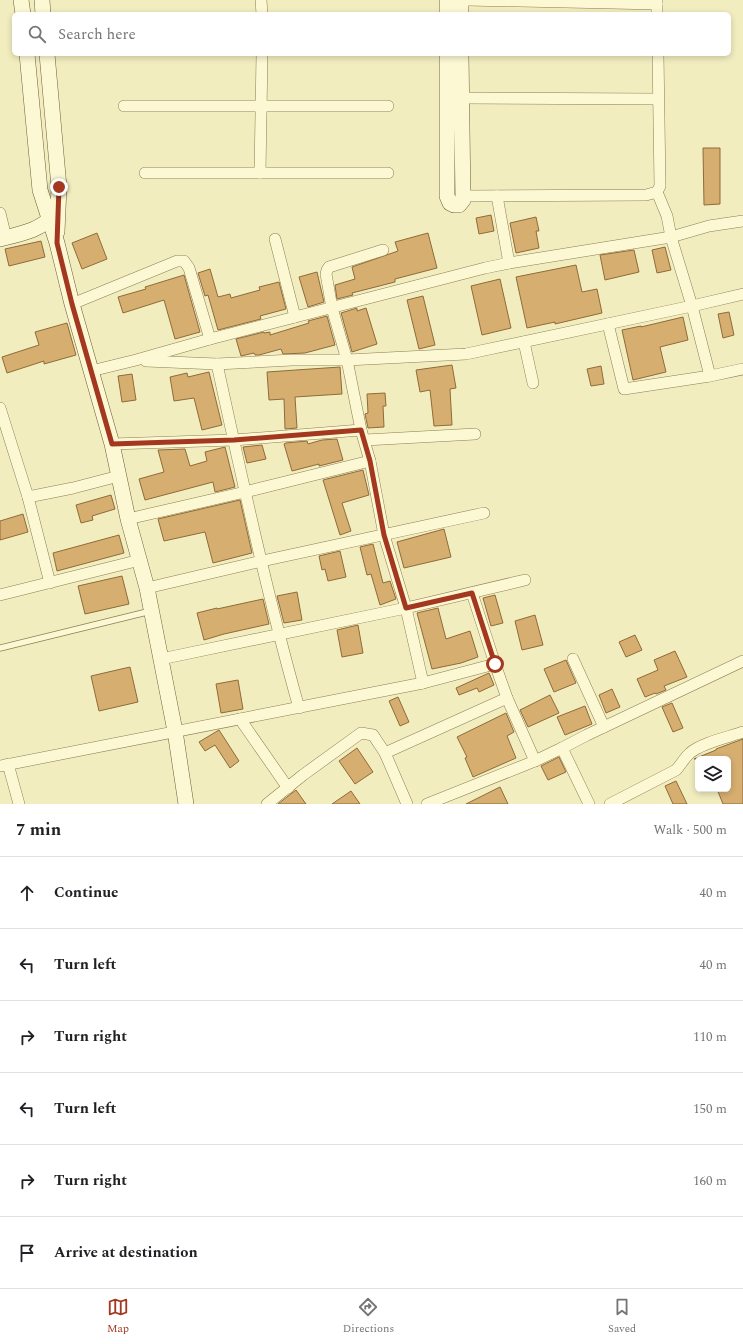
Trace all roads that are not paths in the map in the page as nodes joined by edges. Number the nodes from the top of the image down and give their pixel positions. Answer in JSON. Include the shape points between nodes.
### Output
{"nodes":[{"id":1,"x":21,"y":0,"type":"edge"},
{"id":2,"x":42,"y":0,"type":"edge"},
{"id":3,"x":261,"y":0,"type":"edge"},
{"id":4,"x":447,"y":0,"type":"edge"},
{"id":5,"x":461,"y":0,"type":"edge"},
{"id":6,"x":467,"y":0,"type":"edge"},
{"id":7,"x":657,"y":6,"type":"edge"},
{"id":8,"x":23,"y":12,"type":"edge"},
{"id":9,"x":43,"y":12,"type":"edge"},
{"id":10,"x":262,"y":12,"type":"edge"},
{"id":11,"x":447,"y":12,"type":"edge"},
{"id":12,"x":461,"y":12,"type":"edge"},
{"id":13,"x":26,"y":56,"type":"edge"},
{"id":14,"x":47,"y":56,"type":"edge"},
{"id":15,"x":262,"y":56,"type":"edge"},
{"id":16,"x":447,"y":56,"type":"edge"},
{"id":17,"x":461,"y":56,"type":"edge"},
{"id":18,"x":658,"y":56,"type":"edge"},
{"id":19,"x":462,"y":98,"type":"junction"},
{"id":20,"x":658,"y":99,"type":"junction"},
{"id":21,"x":124,"y":106,"type":"dead end"},
{"id":22,"x":261,"y":106,"type":"junction"},
{"id":23,"x":388,"y":106,"type":"dead end"},
{"id":24,"x":145,"y":173,"type":"dead end"},
{"id":25,"x":260,"y":173,"type":"junction"},
{"id":26,"x":388,"y":173,"type":"dead end"},
{"id":27,"x":657,"y":192,"type":"junction"},
{"id":28,"x":462,"y":196,"type":"junction"},
{"id":29,"x":497,"y":196,"type":"junction"},
{"id":30,"x":0,"y":213,"type":"edge"},
{"id":31,"x":54,"y":216,"type":"junction"},
{"id":32,"x":743,"y":221,"type":"edge"},
{"id":33,"x":671,"y":237,"type":"junction"},
{"id":34,"x":3,"y":238,"type":"edge"},
{"id":35,"x":275,"y":239,"type":"dead end"},
{"id":36,"x":384,"y":250,"type":"dead end"},
{"id":37,"x":509,"y":263,"type":"junction"},
{"id":38,"x":743,"y":294,"type":"edge"},
{"id":39,"x":72,"y":304,"type":"junction"},
{"id":40,"x":692,"y":306,"type":"junction"},
{"id":41,"x":332,"y":308,"type":"junction"},
{"id":42,"x":295,"y":317,"type":"junction"},
{"id":43,"x":608,"y":324,"type":"junction"},
{"id":44,"x":210,"y":339,"type":"junction"},
{"id":45,"x":524,"y":342,"type":"junction"},
{"id":46,"x":136,"y":360,"type":"junction"},
{"id":47,"x":347,"y":360,"type":"junction"},
{"id":48,"x":217,"y":364,"type":"junction"},
{"id":49,"x":743,"y":368,"type":"edge"},
{"id":50,"x":91,"y":371,"type":"junction"},
{"id":51,"x":710,"y":376,"type":"junction"},
{"id":52,"x":533,"y":383,"type":"dead end"},
{"id":53,"x":0,"y":408,"type":"edge"},
{"id":54,"x":475,"y":434,"type":"dead end"},
{"id":55,"x":363,"y":435,"type":"junction"},
{"id":56,"x":234,"y":440,"type":"junction"},
{"id":57,"x":112,"y":444,"type":"junction"},
{"id":58,"x":370,"y":461,"type":"junction"},
{"id":59,"x":119,"y":476,"type":"junction"},
{"id":60,"x":246,"y":492,"type":"junction"},
{"id":61,"x":28,"y":497,"type":"junction"},
{"id":62,"x":484,"y":513,"type":"dead end"},
{"id":63,"x":128,"y":519,"type":"junction"},
{"id":64,"x":384,"y":535,"type":"junction"},
{"id":65,"x":140,"y":560,"type":"junction"},
{"id":66,"x":262,"y":561,"type":"junction"},
{"id":67,"x":525,"y":580,"type":"dead end"},
{"id":68,"x":50,"y":583,"type":"junction"},
{"id":69,"x":147,"y":588,"type":"junction"},
{"id":70,"x":472,"y":593,"type":"junction"},
{"id":71,"x":0,"y":595,"type":"edge"},
{"id":72,"x":406,"y":608,"type":"junction"},
{"id":73,"x":152,"y":611,"type":"junction"},
{"id":74,"x":278,"y":634,"type":"junction"},
{"id":75,"x":0,"y":648,"type":"edge"},
{"id":76,"x":161,"y":659,"type":"junction"},
{"id":77,"x":573,"y":659,"type":"dead end"},
{"id":78,"x":743,"y":661,"type":"edge"},
{"id":79,"x":495,"y":664,"type":"junction"},
{"id":80,"x":423,"y":684,"type":"junction"},
{"id":81,"x":507,"y":698,"type":"junction"},
{"id":82,"x":299,"y":708,"type":"junction"},
{"id":83,"x":240,"y":719,"type":"junction"},
{"id":84,"x":604,"y":727,"type":"junction"},
{"id":85,"x":175,"y":731,"type":"junction"},
{"id":86,"x":743,"y":732,"type":"edge"},
{"id":87,"x":562,"y":748,"type":"junction"},
{"id":88,"x":385,"y":753,"type":"junction"},
{"id":89,"x":535,"y":761,"type":"junction"},
{"id":90,"x":4,"y":765,"type":"edge"},
{"id":91,"x":288,"y":788,"type":"junction"},
{"id":92,"x":19,"y":804,"type":"edge"},
{"id":93,"x":186,"y":804,"type":"edge"},
{"id":94,"x":267,"y":804,"type":"edge"},
{"id":95,"x":407,"y":804,"type":"edge"},
{"id":96,"x":428,"y":804,"type":"edge"},
{"id":97,"x":589,"y":804,"type":"edge"},
{"id":98,"x":610,"y":804,"type":"edge"}],
"edges":[{"from":1,"to":8,"type":"street"},
{"from":2,"to":9,"type":"street"},
{"from":3,"to":10,"type":"street"},
{"from":4,"to":11,"type":"street"},
{"from":5,"to":12,"type":"street"},
{"from":6,"to":7,"type":"street"},
{"from":13,"to":31,"type":"street","via":[[40,190]]},
{"from":14,"to":31,"type":"street","via":[[59,187]]},
{"from":15,"to":22,"type":"street"},
{"from":16,"to":28,"type":"street","via":[[448,196],[450,203],[454,205],[461,203]]},
{"from":17,"to":19,"type":"street"},
{"from":18,"to":20,"type":"street"},
{"from":19,"to":20,"type":"street"},
{"from":19,"to":28,"type":"street"},
{"from":20,"to":27,"type":"street","via":[[660,186]]},
{"from":21,"to":22,"type":"street"},
{"from":22,"to":23,"type":"street"},
{"from":22,"to":25,"type":"street"},
{"from":24,"to":25,"type":"street"},
{"from":25,"to":26,"type":"street"},
{"from":27,"to":29,"type":"street","via":[[646,195]]},
{"from":27,"to":33,"type":"street"},
{"from":28,"to":29,"type":"street"},
{"from":29,"to":37,"type":"street"},
{"from":30,"to":34,"type":"street"},
{"from":31,"to":34,"type":"street","via":[[40,228]]},
{"from":31,"to":39,"type":"street","via":[[57,243]]},
{"from":32,"to":33,"type":"street","via":[[709,226]]},
{"from":33,"to":37,"type":"street"},
{"from":33,"to":40,"type":"street"},
{"from":35,"to":42,"type":"street"},
{"from":36,"to":41,"type":"street","via":[[327,270]]},
{"from":37,"to":41,"type":"street"},
{"from":38,"to":40,"type":"street"},
{"from":39,"to":44,"type":"street","via":[[177,261],[184,261],[190,268]]},
{"from":39,"to":50,"type":"street"},
{"from":40,"to":43,"type":"street"},
{"from":40,"to":51,"type":"street"},
{"from":41,"to":42,"type":"street"},
{"from":41,"to":47,"type":"street"},
{"from":42,"to":44,"type":"street"},
{"from":43,"to":45,"type":"street"},
{"from":43,"to":51,"type":"street","via":[[624,389]]},
{"from":44,"to":46,"type":"street"},
{"from":45,"to":47,"type":"street","via":[[466,354]]},
{"from":45,"to":52,"type":"street"},
{"from":46,"to":48,"type":"street"},
{"from":46,"to":50,"type":"street"},
{"from":47,"to":48,"type":"street"},
{"from":47,"to":55,"type":"street"},
{"from":48,"to":56,"type":"street"},
{"from":49,"to":51,"type":"street"},
{"from":50,"to":57,"type":"street"},
{"from":53,"to":61,"type":"street"},
{"from":54,"to":55,"type":"street"},
{"from":55,"to":56,"type":"street"},
{"from":55,"to":58,"type":"street"},
{"from":56,"to":57,"type":"street"},
{"from":56,"to":60,"type":"street"},
{"from":57,"to":59,"type":"street"},
{"from":58,"to":60,"type":"street"},
{"from":58,"to":64,"type":"street"},
{"from":59,"to":61,"type":"street"},
{"from":59,"to":63,"type":"street"},
{"from":60,"to":63,"type":"street"},
{"from":60,"to":66,"type":"street"},
{"from":61,"to":68,"type":"street"},
{"from":62,"to":64,"type":"street"},
{"from":63,"to":65,"type":"street"},
{"from":64,"to":66,"type":"street"},
{"from":64,"to":72,"type":"street"},
{"from":65,"to":68,"type":"street"},
{"from":65,"to":69,"type":"street"},
{"from":66,"to":69,"type":"street"},
{"from":66,"to":74,"type":"street"},
{"from":67,"to":70,"type":"street"},
{"from":68,"to":71,"type":"street"},
{"from":69,"to":73,"type":"street"},
{"from":70,"to":72,"type":"street"},
{"from":70,"to":79,"type":"street"},
{"from":72,"to":74,"type":"street"},
{"from":72,"to":80,"type":"street"},
{"from":73,"to":75,"type":"lane"},
{"from":73,"to":76,"type":"street"},
{"from":74,"to":76,"type":"street"},
{"from":74,"to":82,"type":"street"},
{"from":76,"to":85,"type":"street"},
{"from":77,"to":84,"type":"street"},
{"from":78,"to":84,"type":"street"},
{"from":79,"to":80,"type":"street"},
{"from":79,"to":81,"type":"street"},
{"from":80,"to":82,"type":"street"},
{"from":81,"to":88,"type":"street"},
{"from":81,"to":89,"type":"street"},
{"from":82,"to":83,"type":"street"},
{"from":83,"to":85,"type":"street"},
{"from":83,"to":91,"type":"street"},
{"from":84,"to":87,"type":"street"},
{"from":85,"to":90,"type":"street"},
{"from":85,"to":93,"type":"street"},
{"from":86,"to":98,"type":"street","via":[[698,748],[686,757],[676,770]]},
{"from":87,"to":89,"type":"street"},
{"from":87,"to":97,"type":"street"},
{"from":88,"to":91,"type":"street","via":[[373,735],[361,733]]},
{"from":88,"to":95,"type":"street"},
{"from":89,"to":96,"type":"street"},
{"from":90,"to":92,"type":"street"},
{"from":91,"to":94,"type":"street"}]}
